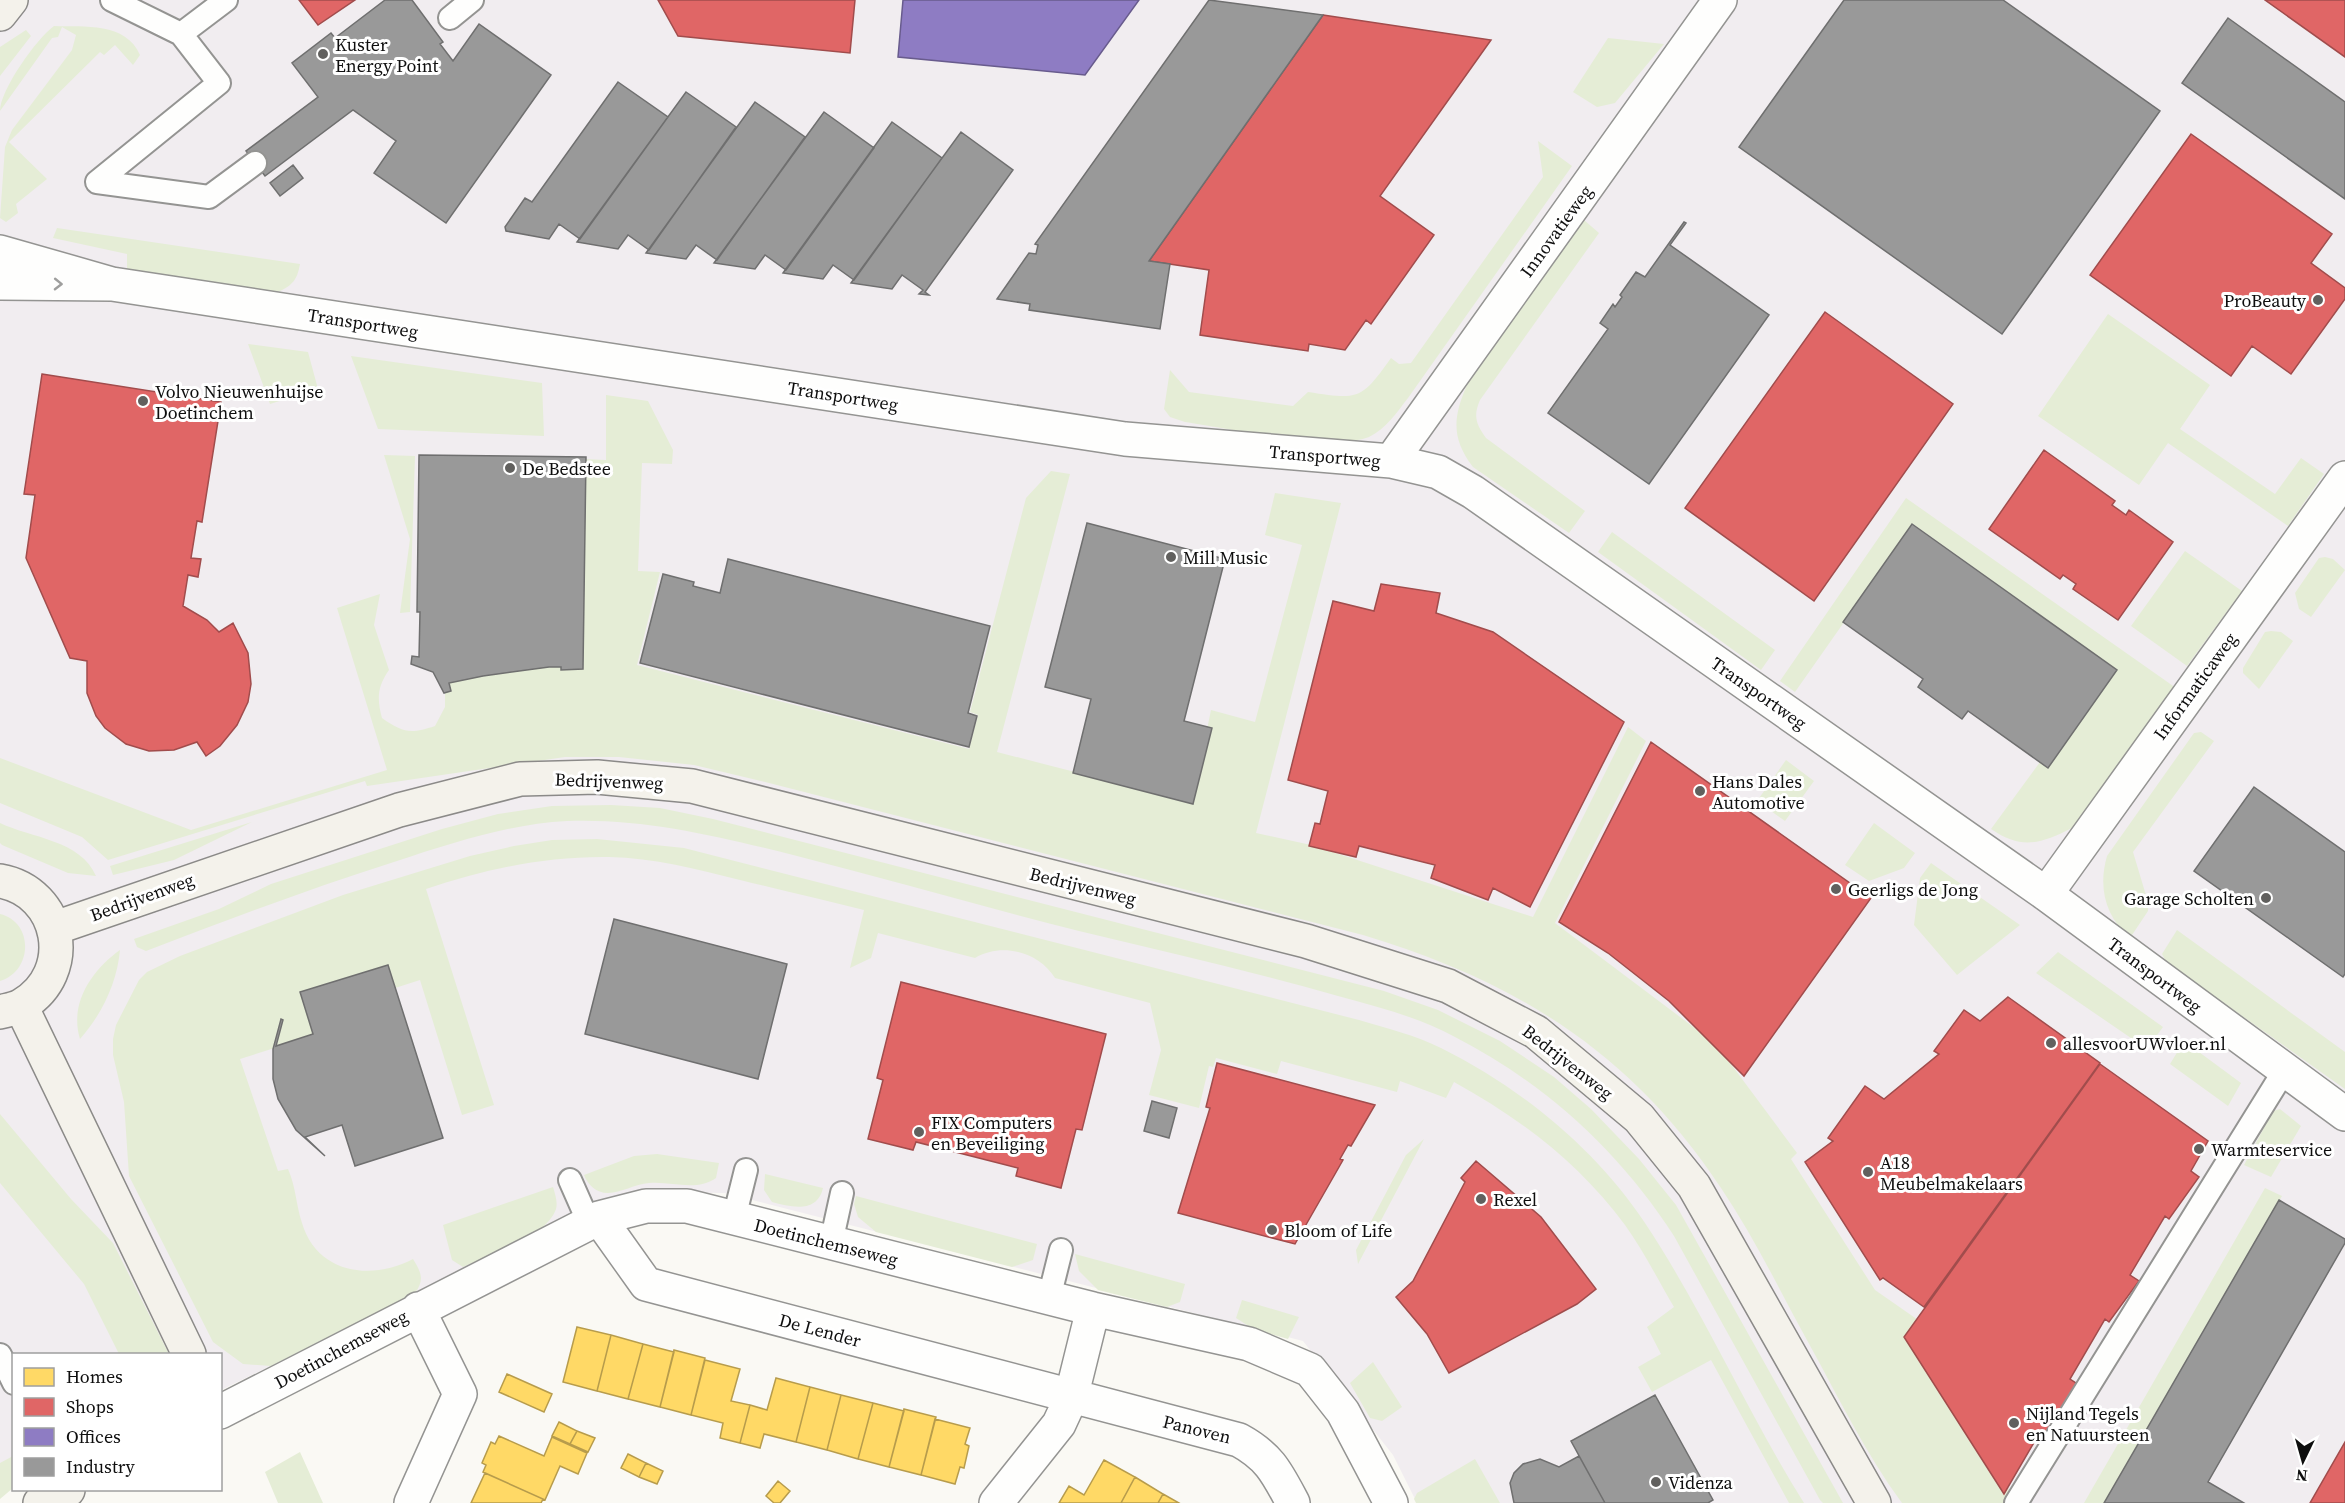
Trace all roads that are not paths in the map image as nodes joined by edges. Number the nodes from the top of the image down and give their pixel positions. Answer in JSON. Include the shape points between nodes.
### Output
{"nodes":[{"id":1,"x":11,"y":0,"type":"edge"},
{"id":2,"x":112,"y":0,"type":"edge"},
{"id":3,"x":226,"y":0,"type":"edge"},
{"id":4,"x":472,"y":0,"type":"edge"},
{"id":5,"x":1720,"y":0,"type":"edge"},
{"id":6,"x":0,"y":14,"type":"edge"},
{"id":7,"x":450,"y":18,"type":"dead end"},
{"id":8,"x":182,"y":34,"type":"junction"},
{"id":9,"x":255,"y":164,"type":"dead end"},
{"id":10,"x":0,"y":252,"type":"edge"},
{"id":11,"x":0,"y":283,"type":"edge"},
{"id":12,"x":112,"y":284,"type":"junction"},
{"id":13,"x":1391,"y":461,"type":"junction"},
{"id":14,"x":2345,"y":478,"type":"edge"},
{"id":15,"x":0,"y":881,"type":"edge"},
{"id":16,"x":2046,"y":894,"type":"junction"},
{"id":17,"x":55,"y":928,"type":"junction"},
{"id":18,"x":10,"y":1009,"type":"edge"},
{"id":19,"x":2284,"y":1071,"type":"junction"},
{"id":20,"x":2345,"y":1114,"type":"edge"},
{"id":21,"x":746,"y":1170,"type":"dead end"},
{"id":22,"x":570,"y":1180,"type":"dead end"},
{"id":23,"x":842,"y":1193,"type":"dead end"},
{"id":24,"x":734,"y":1218,"type":"junction"},
{"id":25,"x":594,"y":1220,"type":"junction"},
{"id":26,"x":831,"y":1243,"type":"junction"},
{"id":27,"x":1061,"y":1250,"type":"dead end"},
{"id":28,"x":1049,"y":1298,"type":"junction"},
{"id":29,"x":418,"y":1309,"type":"junction"},
{"id":30,"x":1092,"y":1310,"type":"junction"},
{"id":31,"x":188,"y":1353,"type":"edge"},
{"id":32,"x":0,"y":1355,"type":"edge"},
{"id":33,"x":12,"y":1379,"type":"edge"},
{"id":34,"x":1071,"y":1398,"type":"junction"},
{"id":35,"x":222,"y":1411,"type":"edge"},
{"id":36,"x":411,"y":1503,"type":"edge"},
{"id":37,"x":996,"y":1503,"type":"edge"},
{"id":38,"x":1293,"y":1503,"type":"edge"},
{"id":39,"x":1391,"y":1503,"type":"edge"},
{"id":40,"x":1874,"y":1503,"type":"edge"},
{"id":41,"x":2016,"y":1503,"type":"edge"}],
"edges":[{"from":1,"to":6,"type":"main road"},
{"from":2,"to":8,"type":"lane"},
{"from":3,"to":8,"type":"lane"},
{"from":4,"to":7,"type":"lane"},
{"from":5,"to":13,"type":"street","name":"Innovatieweg"},
{"from":8,"to":9,"type":"lane","via":[[219,83],[97,182],[209,197]]},
{"from":10,"to":12,"type":"street","name":"Transportweg"},
{"from":11,"to":12,"type":"street","name":"Transportweg","one_way":true},
{"from":12,"to":13,"type":"street","name":"Transportweg","via":[[1125,439]]},
{"from":13,"to":16,"type":"street","name":"Transportweg","via":[[1438,472],[1473,492]]},
{"from":14,"to":16,"type":"street","name":"Informaticaweg"},
{"from":15,"to":17,"type":"main road","via":[[16,884],[40,902]]},
{"from":16,"to":19,"type":"street","name":"Transportweg"},
{"from":17,"to":18,"type":"main road","via":[[57,951],[51,973],[39,992]]},
{"from":17,"to":40,"type":"main road","name":"Bedrijvenweg","via":[[399,810],[520,779],[597,777],[692,786],[1317,944],[1448,986],[1536,1032],[1639,1118],[1694,1186]]},
{"from":18,"to":31,"type":"main road"},
{"from":19,"to":20,"type":"street","name":"Transportweg"},
{"from":19,"to":41,"type":"lane"},
{"from":21,"to":24,"type":"lane"},
{"from":22,"to":25,"type":"lane"},
{"from":23,"to":26,"type":"lane"},
{"from":24,"to":25,"type":"street","name":"Doetinchemseweg","via":[[687,1206],[646,1206]]},
{"from":24,"to":26,"type":"street","name":"Doetinchemseweg"},
{"from":25,"to":29,"type":"street","name":"Doetinchemseweg"},
{"from":25,"to":34,"type":"street","name":"De Lender","via":[[646,1284]]},
{"from":26,"to":28,"type":"street","name":"Doetinchemseweg"},
{"from":27,"to":28,"type":"lane"},
{"from":28,"to":30,"type":"street","name":"Doetinchemseweg"},
{"from":29,"to":35,"type":"street","name":"Doetinchemseweg"},
{"from":29,"to":36,"type":"street","via":[[460,1394]]},
{"from":30,"to":34,"type":"street"},
{"from":30,"to":39,"type":"street","name":"Doetinchemseweg","via":[[1249,1344],[1310,1370],[1343,1412]]},
{"from":32,"to":33,"type":"lane"},
{"from":34,"to":37,"type":"street","via":[[1059,1424]]},
{"from":34,"to":38,"type":"street","name":"Panoven","via":[[1239,1440],[1272,1463]]}]}
